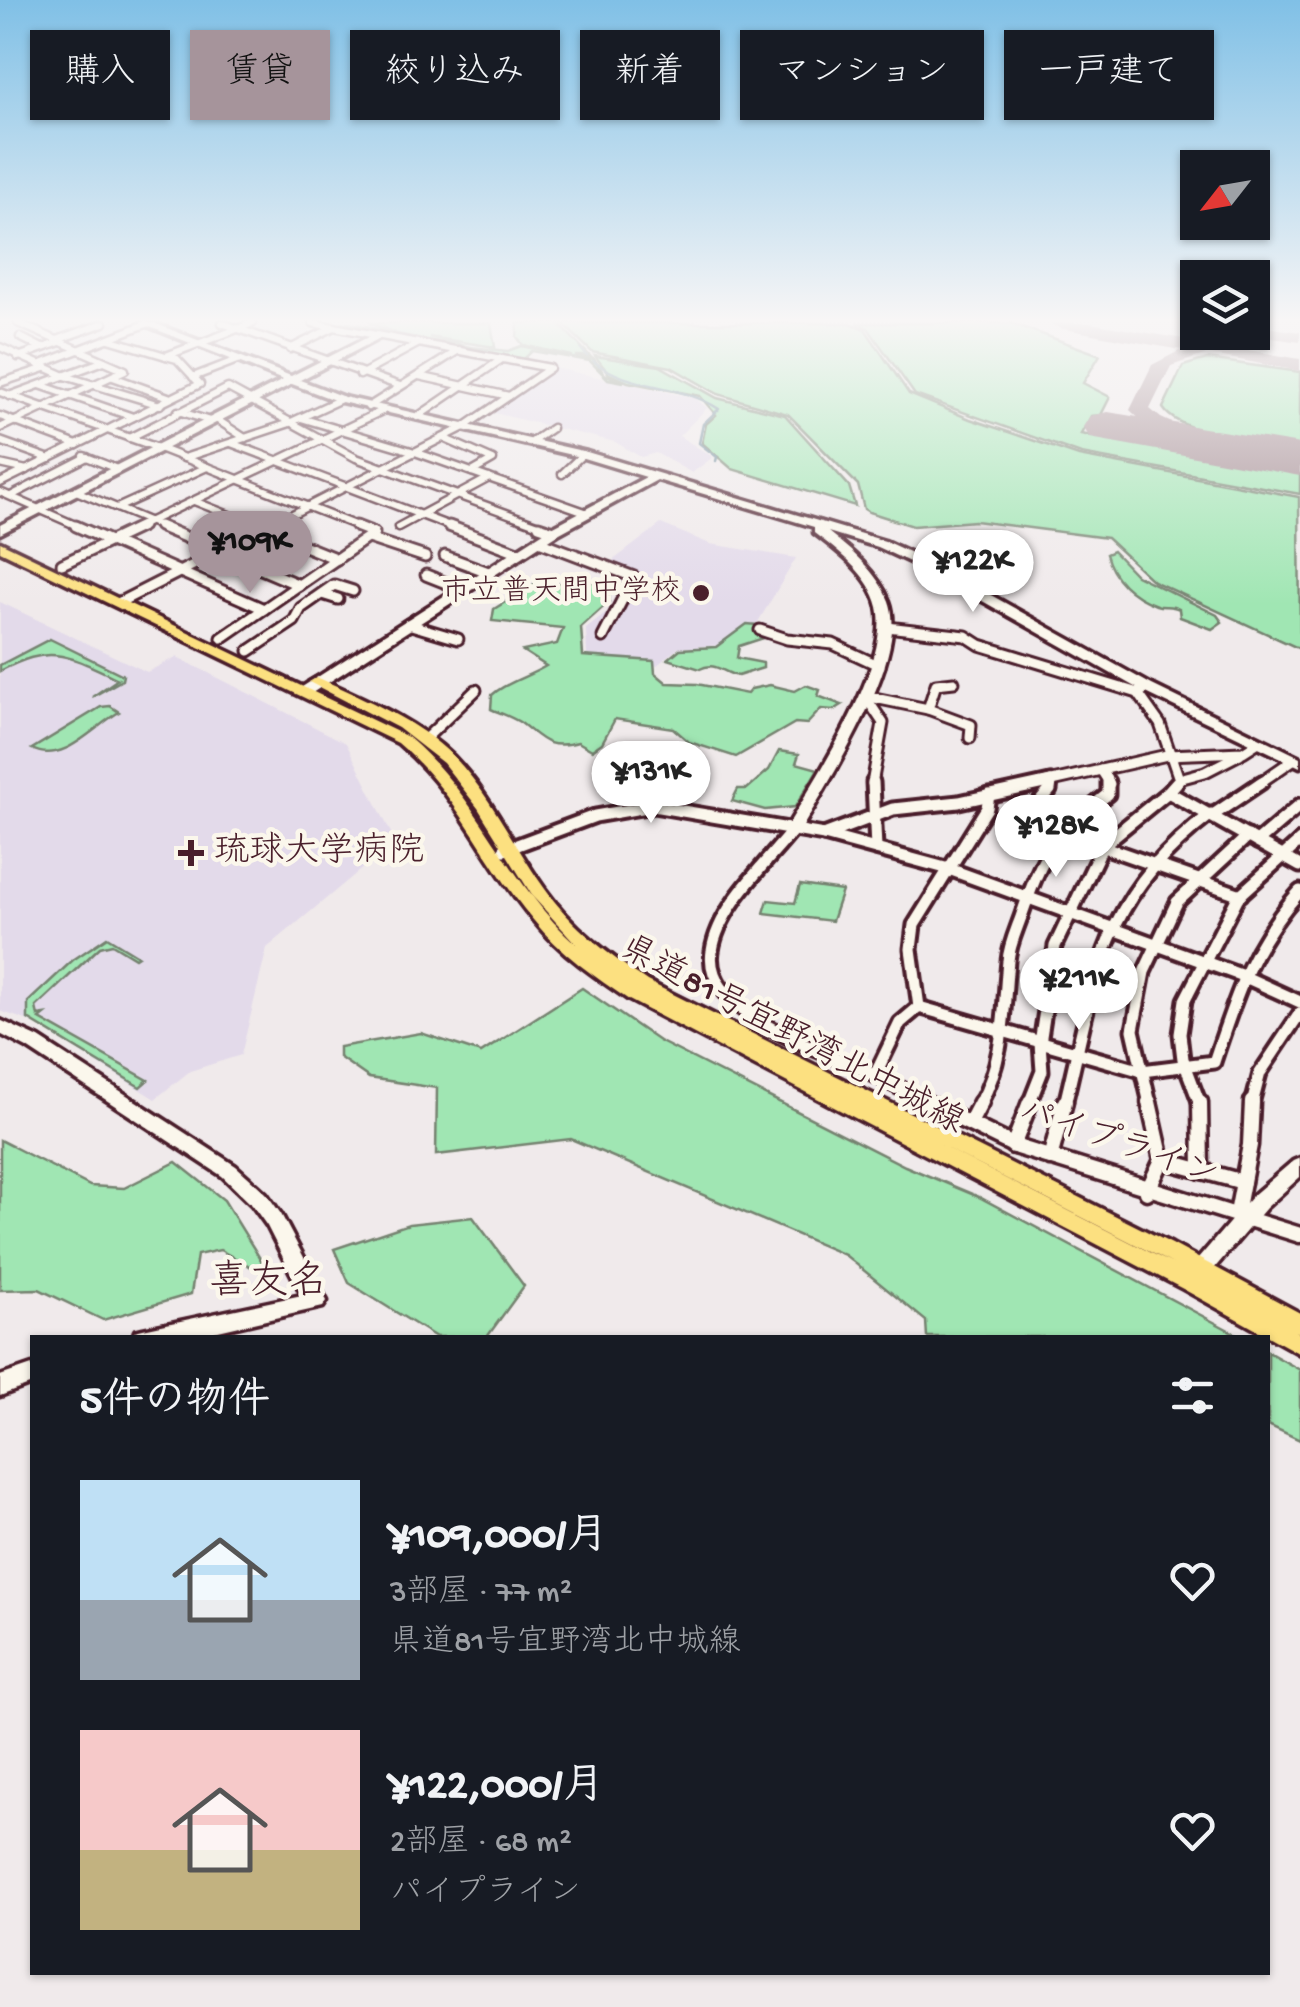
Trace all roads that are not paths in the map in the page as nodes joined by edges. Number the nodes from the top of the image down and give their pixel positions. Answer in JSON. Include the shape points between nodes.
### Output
{"nodes":[{"id":1,"x":1,"y":417,"type":"edge"},
{"id":2,"x":25,"y":417,"type":"edge"},
{"id":3,"x":68,"y":417,"type":"edge"},
{"id":4,"x":133,"y":417,"type":"edge"},
{"id":5,"x":173,"y":417,"type":"edge"},
{"id":6,"x":200,"y":417,"type":"edge"},
{"id":7,"x":219,"y":417,"type":"edge"},
{"id":8,"x":278,"y":417,"type":"edge"},
{"id":9,"x":304,"y":417,"type":"edge"},
{"id":10,"x":370,"y":417,"type":"edge"},
{"id":11,"x":417,"y":417,"type":"edge"},
{"id":12,"x":479,"y":417,"type":"edge"},
{"id":13,"x":301,"y":418,"type":"junction"},
{"id":14,"x":213,"y":420,"type":"junction"},
{"id":15,"x":13,"y":422,"type":"junction"},
{"id":16,"x":286,"y":424,"type":"junction"},
{"id":17,"x":464,"y":427,"type":"junction"},
{"id":18,"x":0,"y":428,"type":"edge"},
{"id":19,"x":552,"y":428,"type":"dead end"},
{"id":20,"x":106,"y":430,"type":"junction"},
{"id":21,"x":342,"y":430,"type":"junction"},
{"id":22,"x":129,"y":438,"type":"junction"},
{"id":23,"x":245,"y":438,"type":"junction"},
{"id":24,"x":443,"y":438,"type":"junction"},
{"id":25,"x":0,"y":441,"type":"edge"},
{"id":26,"x":534,"y":441,"type":"junction"},
{"id":27,"x":320,"y":442,"type":"junction"},
{"id":28,"x":231,"y":443,"type":"junction"},
{"id":29,"x":77,"y":445,"type":"junction"},
{"id":30,"x":158,"y":448,"type":"junction"},
{"id":31,"x":68,"y":450,"type":"junction"},
{"id":32,"x":414,"y":452,"type":"junction"},
{"id":33,"x":584,"y":454,"type":"junction"},
{"id":34,"x":87,"y":458,"type":"junction"},
{"id":35,"x":184,"y":458,"type":"junction"},
{"id":36,"x":50,"y":459,"type":"junction"},
{"id":37,"x":278,"y":462,"type":"junction"},
{"id":38,"x":0,"y":464,"type":"edge"},
{"id":39,"x":207,"y":467,"type":"junction"},
{"id":40,"x":117,"y":469,"type":"junction"},
{"id":41,"x":27,"y":470,"type":"junction"},
{"id":42,"x":380,"y":470,"type":"junction"},
{"id":43,"x":472,"y":472,"type":"junction"},
{"id":44,"x":562,"y":474,"type":"dead end"},
{"id":45,"x":654,"y":477,"type":"junction"},
{"id":46,"x":489,"y":478,"type":"junction"},
{"id":47,"x":240,"y":479,"type":"junction"},
{"id":48,"x":0,"y":483,"type":"edge"},
{"id":49,"x":347,"y":486,"type":"junction"},
{"id":50,"x":76,"y":490,"type":"junction"},
{"id":51,"x":0,"y":492,"type":"edge"},
{"id":52,"x":11,"y":496,"type":"junction"},
{"id":53,"x":457,"y":496,"type":"junction"},
{"id":54,"x":194,"y":501,"type":"junction"},
{"id":55,"x":308,"y":506,"type":"junction"},
{"id":56,"x":117,"y":508,"type":"junction"},
{"id":57,"x":40,"y":509,"type":"junction"},
{"id":58,"x":588,"y":513,"type":"junction"},
{"id":59,"x":421,"y":515,"type":"junction"},
{"id":60,"x":150,"y":521,"type":"junction"},
{"id":61,"x":807,"y":522,"type":"junction"},
{"id":62,"x":398,"y":527,"type":"dead end"},
{"id":63,"x":264,"y":528,"type":"junction"},
{"id":64,"x":554,"y":531,"type":"junction"},
{"id":65,"x":0,"y":533,"type":"edge"},
{"id":66,"x":368,"y":538,"type":"junction"},
{"id":67,"x":110,"y":540,"type":"junction"},
{"id":68,"x":539,"y":541,"type":"junction"},
{"id":69,"x":0,"y":546,"type":"edge"},
{"id":70,"x":219,"y":550,"type":"junction"},
{"id":71,"x":520,"y":554,"type":"junction"},
{"id":72,"x":445,"y":556,"type":"dead end"},
{"id":73,"x":425,"y":558,"type":"dead end"},
{"id":74,"x":337,"y":559,"type":"junction"},
{"id":75,"x":62,"y":564,"type":"junction"},
{"id":76,"x":180,"y":570,"type":"junction"},
{"id":77,"x":491,"y":574,"type":"junction"},
{"id":78,"x":426,"y":575,"type":"dead end"},
{"id":79,"x":299,"y":585,"type":"junction"},
{"id":80,"x":464,"y":590,"type":"junction"},
{"id":81,"x":352,"y":591,"type":"dead end"},
{"id":82,"x":322,"y":594,"type":"junction"},
{"id":83,"x":126,"y":599,"type":"junction"},
{"id":84,"x":338,"y":599,"type":"dead end"},
{"id":85,"x":264,"y":609,"type":"junction"},
{"id":86,"x":408,"y":624,"type":"junction"},
{"id":87,"x":887,"y":626,"type":"junction"},
{"id":88,"x":760,"y":630,"type":"dead end"},
{"id":89,"x":603,"y":637,"type":"dead end"},
{"id":90,"x":222,"y":638,"type":"junction"},
{"id":91,"x":458,"y":639,"type":"dead end"},
{"id":92,"x":249,"y":651,"type":"junction"},
{"id":93,"x":880,"y":666,"type":"junction"},
{"id":94,"x":954,"y":682,"type":"dead end"},
{"id":95,"x":312,"y":687,"type":"junction"},
{"id":96,"x":476,"y":690,"type":"dead end"},
{"id":97,"x":1143,"y":691,"type":"junction"},
{"id":98,"x":865,"y":696,"type":"junction"},
{"id":99,"x":928,"y":710,"type":"junction"},
{"id":100,"x":970,"y":738,"type":"dead end"},
{"id":101,"x":424,"y":740,"type":"junction"},
{"id":102,"x":1250,"y":747,"type":"junction"},
{"id":103,"x":1167,"y":755,"type":"junction"},
{"id":104,"x":1296,"y":761,"type":"edge"},
{"id":105,"x":1101,"y":770,"type":"junction"},
{"id":106,"x":1180,"y":779,"type":"junction"},
{"id":107,"x":1051,"y":781,"type":"junction"},
{"id":108,"x":1168,"y":792,"type":"junction"},
{"id":109,"x":989,"y":795,"type":"junction"},
{"id":110,"x":1300,"y":805,"type":"edge"},
{"id":111,"x":1212,"y":815,"type":"junction"},
{"id":112,"x":870,"y":816,"type":"junction"},
{"id":113,"x":792,"y":830,"type":"junction"},
{"id":114,"x":1061,"y":831,"type":"junction"},
{"id":115,"x":824,"y":835,"type":"junction"},
{"id":116,"x":1253,"y":839,"type":"junction"},
{"id":117,"x":1300,"y":841,"type":"edge"},
{"id":118,"x":1104,"y":845,"type":"junction"},
{"id":119,"x":876,"y":849,"type":"junction"},
{"id":120,"x":503,"y":851,"type":"junction"},
{"id":121,"x":1282,"y":857,"type":"junction"},
{"id":122,"x":1154,"y":862,"type":"junction"},
{"id":123,"x":1300,"y":866,"type":"edge"},
{"id":124,"x":949,"y":869,"type":"junction"},
{"id":125,"x":1200,"y":878,"type":"junction"},
{"id":126,"x":1300,"y":891,"type":"edge"},
{"id":127,"x":1241,"y":895,"type":"junction"},
{"id":128,"x":1029,"y":899,"type":"junction"},
{"id":129,"x":1070,"y":913,"type":"junction"},
{"id":130,"x":1114,"y":929,"type":"junction"},
{"id":131,"x":1159,"y":944,"type":"junction"},
{"id":132,"x":1204,"y":962,"type":"junction"},
{"id":133,"x":1243,"y":976,"type":"junction"},
{"id":134,"x":1300,"y":1002,"type":"edge"},
{"id":135,"x":919,"y":1007,"type":"junction"},
{"id":136,"x":1300,"y":1012,"type":"edge"},
{"id":137,"x":0,"y":1026,"type":"edge"},
{"id":138,"x":1005,"y":1029,"type":"junction"},
{"id":139,"x":1040,"y":1043,"type":"junction"},
{"id":140,"x":1077,"y":1054,"type":"junction"},
{"id":141,"x":1187,"y":1065,"type":"junction"},
{"id":142,"x":1142,"y":1071,"type":"junction"},
{"id":143,"x":875,"y":1075,"type":"junction"},
{"id":144,"x":964,"y":1121,"type":"junction"},
{"id":145,"x":944,"y":1138,"type":"junction"},
{"id":146,"x":1013,"y":1146,"type":"junction"},
{"id":147,"x":1050,"y":1158,"type":"junction"},
{"id":148,"x":1162,"y":1160,"type":"junction"},
{"id":149,"x":1300,"y":1166,"type":"edge"},
{"id":150,"x":1201,"y":1171,"type":"junction"},
{"id":151,"x":1243,"y":1182,"type":"junction"},
{"id":152,"x":1147,"y":1192,"type":"junction"},
{"id":153,"x":1244,"y":1218,"type":"junction"},
{"id":154,"x":1300,"y":1234,"type":"edge"},
{"id":155,"x":1194,"y":1276,"type":"junction"},
{"id":156,"x":1300,"y":1324,"type":"edge"},
{"id":157,"x":157,"y":1335,"type":"edge"},
{"id":158,"x":1300,"y":1345,"type":"edge"},
{"id":159,"x":30,"y":1376,"type":"edge"},
{"id":160,"x":0,"y":1386,"type":"edge"}],
"edges":[{"from":1,"to":15,"type":"street"},
{"from":2,"to":15,"type":"street"},
{"from":3,"to":20,"type":"street"},
{"from":4,"to":20,"type":"street"},
{"from":5,"to":22,"type":"street"},
{"from":6,"to":14,"type":"street"},
{"from":7,"to":14,"type":"street"},
{"from":8,"to":16,"type":"street"},
{"from":9,"to":13,"type":"street"},
{"from":10,"to":21,"type":"street"},
{"from":11,"to":17,"type":"street"},
{"from":12,"to":17,"type":"street"},
{"from":13,"to":16,"type":"street"},
{"from":13,"to":21,"type":"street"},
{"from":14,"to":23,"type":"street"},
{"from":14,"to":30,"type":"street"},
{"from":15,"to":18,"type":"street"},
{"from":15,"to":29,"type":"street"},
{"from":16,"to":23,"type":"street"},
{"from":16,"to":27,"type":"street"},
{"from":17,"to":24,"type":"street"},
{"from":17,"to":26,"type":"street"},
{"from":19,"to":26,"type":"street"},
{"from":20,"to":22,"type":"street"},
{"from":20,"to":29,"type":"street"},
{"from":21,"to":27,"type":"street"},
{"from":21,"to":32,"type":"street"},
{"from":22,"to":30,"type":"street"},
{"from":23,"to":28,"type":"street"},
{"from":24,"to":32,"type":"street"},
{"from":24,"to":43,"type":"street","via":[[493,460]]},
{"from":25,"to":36,"type":"street"},
{"from":26,"to":33,"type":"street"},
{"from":27,"to":37,"type":"street"},
{"from":27,"to":42,"type":"street"},
{"from":28,"to":35,"type":"street"},
{"from":28,"to":37,"type":"street"},
{"from":29,"to":31,"type":"street"},
{"from":30,"to":35,"type":"street"},
{"from":30,"to":40,"type":"street"},
{"from":31,"to":34,"type":"street"},
{"from":31,"to":36,"type":"street"},
{"from":32,"to":42,"type":"street"},
{"from":32,"to":43,"type":"street"},
{"from":33,"to":44,"type":"street"},
{"from":33,"to":45,"type":"street"},
{"from":34,"to":40,"type":"street"},
{"from":34,"to":52,"type":"street"},
{"from":35,"to":39,"type":"street"},
{"from":36,"to":41,"type":"street"},
{"from":37,"to":47,"type":"street"},
{"from":37,"to":49,"type":"street"},
{"from":38,"to":41,"type":"street"},
{"from":39,"to":47,"type":"street"},
{"from":39,"to":56,"type":"street"},
{"from":40,"to":50,"type":"street"},
{"from":41,"to":48,"type":"street"},
{"from":42,"to":49,"type":"street"},
{"from":42,"to":53,"type":"street"},
{"from":43,"to":46,"type":"street"},
{"from":45,"to":58,"type":"street"},
{"from":45,"to":61,"type":"street"},
{"from":46,"to":53,"type":"street"},
{"from":46,"to":58,"type":"street"},
{"from":47,"to":54,"type":"street"},
{"from":47,"to":55,"type":"street"},
{"from":49,"to":55,"type":"street"},
{"from":49,"to":59,"type":"street"},
{"from":50,"to":56,"type":"street"},
{"from":50,"to":57,"type":"street"},
{"from":51,"to":52,"type":"street"},
{"from":52,"to":57,"type":"street"},
{"from":53,"to":59,"type":"street"},
{"from":53,"to":64,"type":"street"},
{"from":54,"to":60,"type":"street"},
{"from":54,"to":63,"type":"street"},
{"from":55,"to":63,"type":"street"},
{"from":55,"to":66,"type":"street","via":[[374,534]]},
{"from":56,"to":60,"type":"street"},
{"from":57,"to":65,"type":"street"},
{"from":57,"to":67,"type":"street"},
{"from":58,"to":64,"type":"street"},
{"from":59,"to":62,"type":"street"},
{"from":59,"to":71,"type":"street"},
{"from":60,"to":67,"type":"street"},
{"from":60,"to":70,"type":"street"},
{"from":61,"to":87,"type":"street","via":[[863,572],[886,607]]},
{"from":61,"to":97,"type":"street","via":[[904,554]]},
{"from":63,"to":70,"type":"street"},
{"from":63,"to":74,"type":"street"},
{"from":64,"to":68,"type":"street"},
{"from":65,"to":75,"type":"main road","name":"県道81号宜野湾北中城線"},
{"from":66,"to":73,"type":"street"},
{"from":66,"to":74,"type":"street"},
{"from":67,"to":75,"type":"street"},
{"from":67,"to":76,"type":"street"},
{"from":68,"to":71,"type":"street"},
{"from":68,"to":89,"type":"street","via":[[634,577]]},
{"from":69,"to":83,"type":"main road","name":"県道81号宜野湾北中城線"},
{"from":70,"to":76,"type":"street"},
{"from":70,"to":79,"type":"street"},
{"from":71,"to":77,"type":"street"},
{"from":72,"to":77,"type":"street"},
{"from":74,"to":79,"type":"street"},
{"from":75,"to":83,"type":"main road","name":"県道81号宜野湾北中城線"},
{"from":76,"to":83,"type":"street"},
{"from":76,"to":85,"type":"street"},
{"from":77,"to":80,"type":"street"},
{"from":78,"to":80,"type":"street"},
{"from":79,"to":85,"type":"street"},
{"from":80,"to":86,"type":"street"},
{"from":81,"to":82,"type":"street","via":[[334,585]]},
{"from":82,"to":84,"type":"street"},
{"from":82,"to":92,"type":"street"},
{"from":83,"to":90,"type":"main road","name":"県道81号宜野湾北中城線"},
{"from":83,"to":95,"type":"main road","name":"県道81号宜野湾北中城線"},
{"from":85,"to":90,"type":"street"},
{"from":86,"to":91,"type":"street"},
{"from":86,"to":95,"type":"street"},
{"from":87,"to":93,"type":"street","name":"パイプライン"},
{"from":87,"to":97,"type":"street","via":[[966,636],[1012,656]]},
{"from":88,"to":93,"type":"street","via":[[833,644]]},
{"from":90,"to":92,"type":"main road","name":"県道81号宜野湾北中城線"},
{"from":92,"to":95,"type":"main road","name":"県道81号宜野湾北中城線"},
{"from":93,"to":98,"type":"street","name":"パイプライン"},
{"from":94,"to":99,"type":"street","via":[[936,684]]},
{"from":95,"to":101,"type":"main road","name":"県道81号宜野湾北中城線"},
{"from":95,"to":120,"type":"main road","name":"県道81号宜野湾北中城線","via":[[428,759]]},
{"from":96,"to":101,"type":"street"},
{"from":97,"to":102,"type":"street"},
{"from":97,"to":103,"type":"street","via":[[1166,728]]},
{"from":98,"to":99,"type":"street"},
{"from":98,"to":112,"type":"street","via":[[882,723]]},
{"from":98,"to":113,"type":"street","name":"パイプライン"},
{"from":99,"to":100,"type":"street","via":[[971,725]]},
{"from":101,"to":120,"type":"main road","name":"県道81号宜野湾北中城線","via":[[468,782]]},
{"from":102,"to":103,"type":"street"},
{"from":102,"to":104,"type":"street"},
{"from":102,"to":106,"type":"street"},
{"from":103,"to":105,"type":"street"},
{"from":103,"to":106,"type":"street"},
{"from":104,"to":111,"type":"street"},
{"from":105,"to":107,"type":"street"},
{"from":105,"to":114,"type":"street","via":[[1112,786],[1108,794]]},
{"from":106,"to":108,"type":"street"},
{"from":107,"to":109,"type":"street"},
{"from":107,"to":114,"type":"street","via":[[1033,820]]},
{"from":108,"to":111,"type":"street"},
{"from":108,"to":118,"type":"street"},
{"from":109,"to":112,"type":"street"},
{"from":109,"to":124,"type":"street"},
{"from":110,"to":116,"type":"street"},
{"from":111,"to":116,"type":"street"},
{"from":111,"to":122,"type":"street"},
{"from":112,"to":115,"type":"street"},
{"from":112,"to":119,"type":"street"},
{"from":113,"to":115,"type":"street"},
{"from":113,"to":120,"type":"street","via":[[624,806]]},
{"from":113,"to":143,"type":"street","name":"パイプライン","via":[[722,925],[710,959],[714,971],[739,1005]]},
{"from":114,"to":118,"type":"street"},
{"from":114,"to":128,"type":"street","via":[[1040,861]]},
{"from":115,"to":119,"type":"street"},
{"from":116,"to":121,"type":"street"},
{"from":116,"to":125,"type":"street"},
{"from":117,"to":121,"type":"street"},
{"from":118,"to":122,"type":"street"},
{"from":118,"to":129,"type":"street"},
{"from":119,"to":124,"type":"street"},
{"from":120,"to":145,"type":"main road","name":"県道81号宜野湾北中城線","via":[[569,928],[641,985]]},
{"from":120,"to":155,"type":"main road","name":"県道81号宜野湾北中城線","via":[[526,901],[557,936],[635,996]]},
{"from":121,"to":123,"type":"street"},
{"from":121,"to":127,"type":"street"},
{"from":122,"to":125,"type":"street"},
{"from":122,"to":130,"type":"street"},
{"from":124,"to":128,"type":"street"},
{"from":124,"to":135,"type":"street","via":[[914,925]]},
{"from":125,"to":127,"type":"street"},
{"from":125,"to":131,"type":"street","via":[[1177,902]]},
{"from":126,"to":133,"type":"street","via":[[1269,926]]},
{"from":127,"to":132,"type":"street"},
{"from":128,"to":129,"type":"street"},
{"from":128,"to":138,"type":"street","via":[[1008,956]]},
{"from":129,"to":130,"type":"street"},
{"from":129,"to":139,"type":"street","via":[[1055,946]]},
{"from":130,"to":131,"type":"street"},
{"from":130,"to":140,"type":"street"},
{"from":131,"to":132,"type":"street"},
{"from":131,"to":142,"type":"street","via":[[1144,972],[1133,1030]]},
{"from":132,"to":133,"type":"street"},
{"from":132,"to":141,"type":"street","via":[[1185,1000],[1180,1034]]},
{"from":133,"to":134,"type":"street"},
{"from":133,"to":141,"type":"street","via":[[1214,1062]]},
{"from":135,"to":138,"type":"street"},
{"from":135,"to":143,"type":"street","via":[[900,1023]]},
{"from":136,"to":151,"type":"street","via":[[1252,1095]]},
{"from":137,"to":157,"type":"street","via":[[230,1170],[274,1220],[316,1301]]},
{"from":138,"to":139,"type":"street"},
{"from":138,"to":144,"type":"street","via":[[992,1082]]},
{"from":139,"to":140,"type":"street"},
{"from":139,"to":146,"type":"street","via":[[1040,1080]]},
{"from":140,"to":142,"type":"street"},
{"from":140,"to":147,"type":"street"},
{"from":141,"to":142,"type":"street"},
{"from":141,"to":150,"type":"street","via":[[1200,1102]]},
{"from":142,"to":148,"type":"street"},
{"from":143,"to":144,"type":"street","name":"パイプライン"},
{"from":144,"to":145,"type":"street"},
{"from":144,"to":146,"type":"street","name":"パイプライン"},
{"from":145,"to":155,"type":"main road","name":"県道81号宜野湾北中城線"},
{"from":146,"to":147,"type":"street","name":"パイプライン"},
{"from":147,"to":152,"type":"street","name":"パイプライン"},
{"from":148,"to":150,"type":"street"},
{"from":148,"to":152,"type":"street"},
{"from":149,"to":153,"type":"street"},
{"from":150,"to":151,"type":"street"},
{"from":151,"to":153,"type":"street","via":[[1238,1208]]},
{"from":152,"to":153,"type":"street","name":"パイプライン"},
{"from":153,"to":154,"type":"street","name":"パイプライン"},
{"from":153,"to":155,"type":"street"},
{"from":155,"to":156,"type":"main road","name":"県道81号宜野湾北中城線"},
{"from":155,"to":158,"type":"main road","name":"県道81号宜野湾北中城線"},
{"from":159,"to":160,"type":"street"}]}
